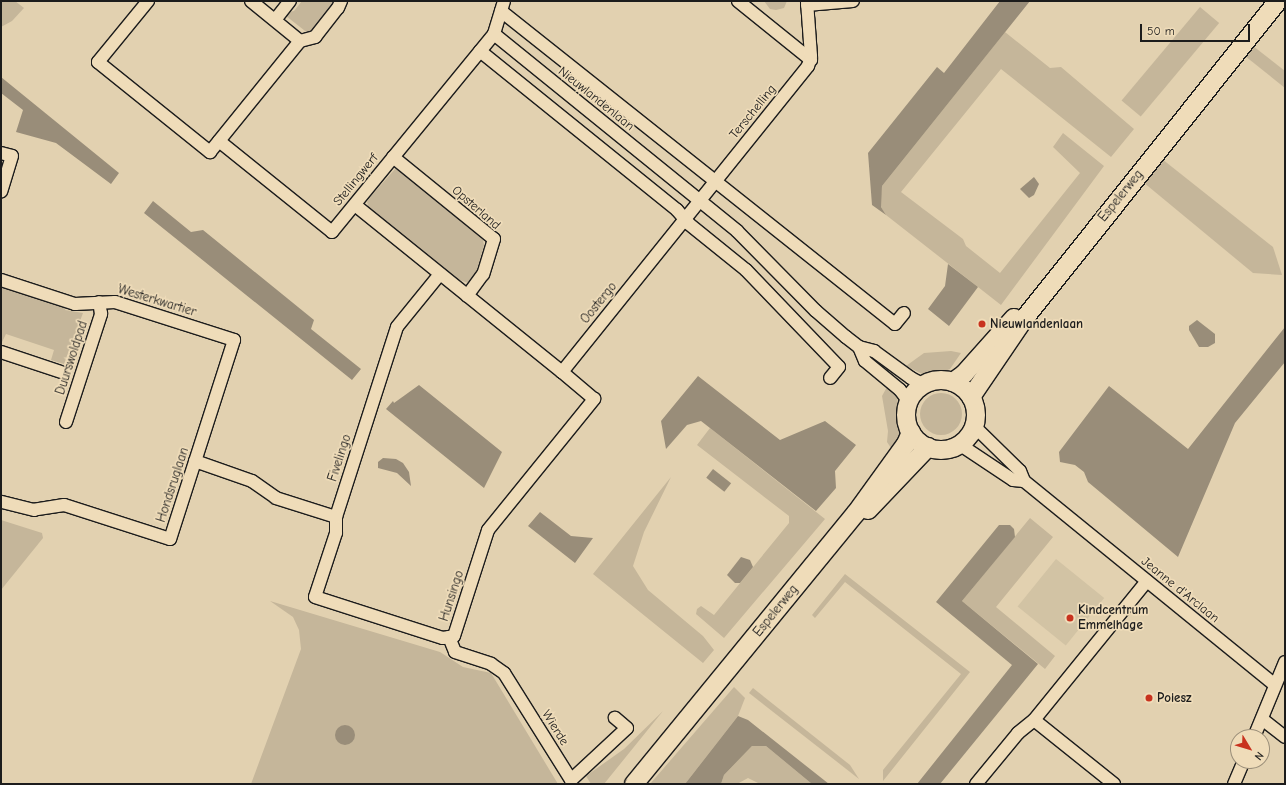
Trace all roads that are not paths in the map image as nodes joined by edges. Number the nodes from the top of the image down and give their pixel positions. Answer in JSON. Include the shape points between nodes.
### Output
{"nodes":[{"id":1,"x":148,"y":1,"type":"edge"},
{"id":2,"x":251,"y":1,"type":"edge"},
{"id":3,"x":290,"y":1,"type":"edge"},
{"id":4,"x":341,"y":1,"type":"edge"},
{"id":5,"x":738,"y":1,"type":"edge"},
{"id":6,"x":853,"y":1,"type":"edge"},
{"id":7,"x":1269,"y":1,"type":"edge"},
{"id":8,"x":1278,"y":1,"type":"edge"},
{"id":9,"x":807,"y":3,"type":"edge"},
{"id":10,"x":502,"y":6,"type":"edge"},
{"id":11,"x":275,"y":20,"type":"junction"},
{"id":12,"x":494,"y":34,"type":"junction"},
{"id":13,"x":300,"y":41,"type":"junction"},
{"id":14,"x":480,"y":51,"type":"junction"},
{"id":15,"x":811,"y":60,"type":"junction"},
{"id":16,"x":219,"y":141,"type":"junction"},
{"id":17,"x":1,"y":153,"type":"edge"},
{"id":18,"x":393,"y":157,"type":"junction"},
{"id":19,"x":715,"y":181,"type":"junction"},
{"id":20,"x":1,"y":191,"type":"edge"},
{"id":21,"x":700,"y":201,"type":"junction"},
{"id":22,"x":355,"y":205,"type":"junction"},
{"id":23,"x":684,"y":219,"type":"junction"},
{"id":24,"x":440,"y":274,"type":"junction"},
{"id":25,"x":1,"y":280,"type":"edge"},
{"id":26,"x":467,"y":296,"type":"junction"},
{"id":27,"x":99,"y":302,"type":"junction"},
{"id":28,"x":904,"y":313,"type":"dead end"},
{"id":29,"x":234,"y":340,"type":"joint"},
{"id":30,"x":859,"y":347,"type":"junction"},
{"id":31,"x":1,"y":352,"type":"edge"},
{"id":32,"x":61,"y":372,"type":"dead end"},
{"id":33,"x":562,"y":372,"type":"junction"},
{"id":34,"x":830,"y":378,"type":"dead end"},
{"id":35,"x":953,"y":382,"type":"junction"},
{"id":36,"x":924,"y":384,"type":"junction"},
{"id":37,"x":970,"y":397,"type":"junction"},
{"id":38,"x":909,"y":402,"type":"junction"},
{"id":39,"x":66,"y":422,"type":"dead end"},
{"id":40,"x":974,"y":426,"type":"junction"},
{"id":41,"x":911,"y":432,"type":"junction"},
{"id":42,"x":959,"y":444,"type":"junction"},
{"id":43,"x":928,"y":447,"type":"junction"},
{"id":44,"x":195,"y":461,"type":"junction"},
{"id":45,"x":1024,"y":481,"type":"junction"},
{"id":46,"x":1,"y":502,"type":"edge"},
{"id":47,"x":336,"y":517,"type":"junction"},
{"id":48,"x":1146,"y":581,"type":"junction"},
{"id":49,"x":449,"y":637,"type":"junction"},
{"id":50,"x":1285,"y":662,"type":"edge"},
{"id":51,"x":1275,"y":685,"type":"junction"},
{"id":52,"x":615,"y":718,"type":"dead end"},
{"id":53,"x":1262,"y":719,"type":"junction"},
{"id":54,"x":1034,"y":720,"type":"junction"},
{"id":55,"x":1258,"y":729,"type":"edge"},
{"id":56,"x":1285,"y":737,"type":"edge"},
{"id":57,"x":1241,"y":769,"type":"edge"},
{"id":58,"x":634,"y":784,"type":"edge"},
{"id":59,"x":643,"y":784,"type":"edge"},
{"id":60,"x":976,"y":784,"type":"edge"},
{"id":61,"x":1114,"y":784,"type":"edge"},
{"id":62,"x":1234,"y":784,"type":"edge"}],
"edges":[{"from":1,"to":16,"type":"street","via":[[98,62],[210,152]]},
{"from":2,"to":11,"type":"street"},
{"from":3,"to":11,"type":"street"},
{"from":4,"to":13,"type":"street","via":[[315,37]]},
{"from":5,"to":15,"type":"street"},
{"from":6,"to":9,"type":"street"},
{"from":7,"to":35,"type":"main road","name":"Espelerweg","via":[[1019,312],[964,374]]},
{"from":8,"to":37,"type":"main road","name":"Espelerweg","via":[[1024,319]]},
{"from":9,"to":15,"type":"street"},
{"from":10,"to":12,"type":"street","name":"Nieuwlandenlaan"},
{"from":10,"to":19,"type":"street","name":"Nieuwlandenlaan"},
{"from":11,"to":13,"type":"street"},
{"from":12,"to":14,"type":"street","name":"Stellingwerf"},
{"from":12,"to":21,"type":"street","name":"Nieuwlandenlaan"},
{"from":13,"to":16,"type":"street"},
{"from":14,"to":18,"type":"street","name":"Stellingwerf"},
{"from":14,"to":23,"type":"street","via":[[677,210]]},
{"from":15,"to":19,"type":"street","name":"Terschelling"},
{"from":16,"to":22,"type":"street","name":"Stellingwerf","via":[[332,232]]},
{"from":17,"to":20,"type":"street","via":[[12,156]]},
{"from":18,"to":22,"type":"street","name":"Stellingwerf"},
{"from":18,"to":26,"type":"street","name":"Opsterland","via":[[494,239],[483,274]]},
{"from":19,"to":21,"type":"street"},
{"from":19,"to":28,"type":"street","name":"Nieuwlandenlaan","via":[[895,324]]},
{"from":21,"to":23,"type":"street"},
{"from":21,"to":30,"type":"street","name":"Nieuwlandenlaan","via":[[748,240],[816,311]]},
{"from":22,"to":24,"type":"street"},
{"from":23,"to":33,"type":"street","name":"Oostergo"},
{"from":23,"to":34,"type":"street","via":[[746,270],[839,367]]},
{"from":24,"to":26,"type":"street"},
{"from":24,"to":47,"type":"street","name":"Fivelingo","via":[[397,327]]},
{"from":25,"to":27,"type":"street","name":"Westerkwartier","via":[[74,304]]},
{"from":26,"to":33,"type":"street"},
{"from":27,"to":29,"type":"street","name":"Westerkwartier","via":[[115,302]]},
{"from":27,"to":39,"type":"street","name":"Duurswoldpad","via":[[100,314]]},
{"from":29,"to":44,"type":"street","name":"Hondsruglaan"},
{"from":30,"to":36,"type":"street","name":"Nieuwlandenlaan","via":[[874,351],[911,378]]},
{"from":30,"to":38,"type":"street","name":"Nieuwlandenlaan","via":[[865,361],[900,390]]},
{"from":31,"to":32,"type":"street"},
{"from":33,"to":49,"type":"street","name":"Hunsingo","via":[[594,399],[488,530],[454,636]]},
{"from":35,"to":36,"type":"main road","via":[[940,380]]},
{"from":35,"to":37,"type":"main road"},
{"from":36,"to":38,"type":"main road"},
{"from":37,"to":40,"type":"main road","via":[[975,411]]},
{"from":38,"to":41,"type":"main road","via":[[906,417]]},
{"from":40,"to":42,"type":"main road"},
{"from":40,"to":45,"type":"street","name":"Jeanne d'Arclaan","via":[[1020,471]]},
{"from":41,"to":43,"type":"main road"},
{"from":41,"to":58,"type":"main road","name":"Espelerweg","via":[[906,444],[856,513]]},
{"from":42,"to":43,"type":"main road","via":[[942,449]]},
{"from":42,"to":45,"type":"street","name":"Jeanne d'Arclaan","via":[[1013,480]]},
{"from":43,"to":59,"type":"main road","name":"Espelerweg","via":[[874,503]]},
{"from":44,"to":46,"type":"street","name":"Hondsruglaan","via":[[170,539],[64,505],[34,510]]},
{"from":44,"to":47,"type":"street","via":[[252,480],[276,498]]},
{"from":45,"to":48,"type":"street","name":"Jeanne d'Arclaan"},
{"from":47,"to":49,"type":"street","name":"Hunsingo","via":[[336,533],[315,597],[443,638]]},
{"from":48,"to":51,"type":"street","name":"Jeanne d'Arclaan"},
{"from":48,"to":54,"type":"street"},
{"from":49,"to":52,"type":"street","name":"Wierde","via":[[455,652],[491,664],[504,674],[571,780],[627,728]]},
{"from":50,"to":51,"type":"street"},
{"from":51,"to":53,"type":"street"},
{"from":53,"to":55,"type":"street"},
{"from":53,"to":56,"type":"street"},
{"from":54,"to":60,"type":"street","via":[[1018,733]]},
{"from":54,"to":61,"type":"street"},
{"from":57,"to":62,"type":"street"}]}
